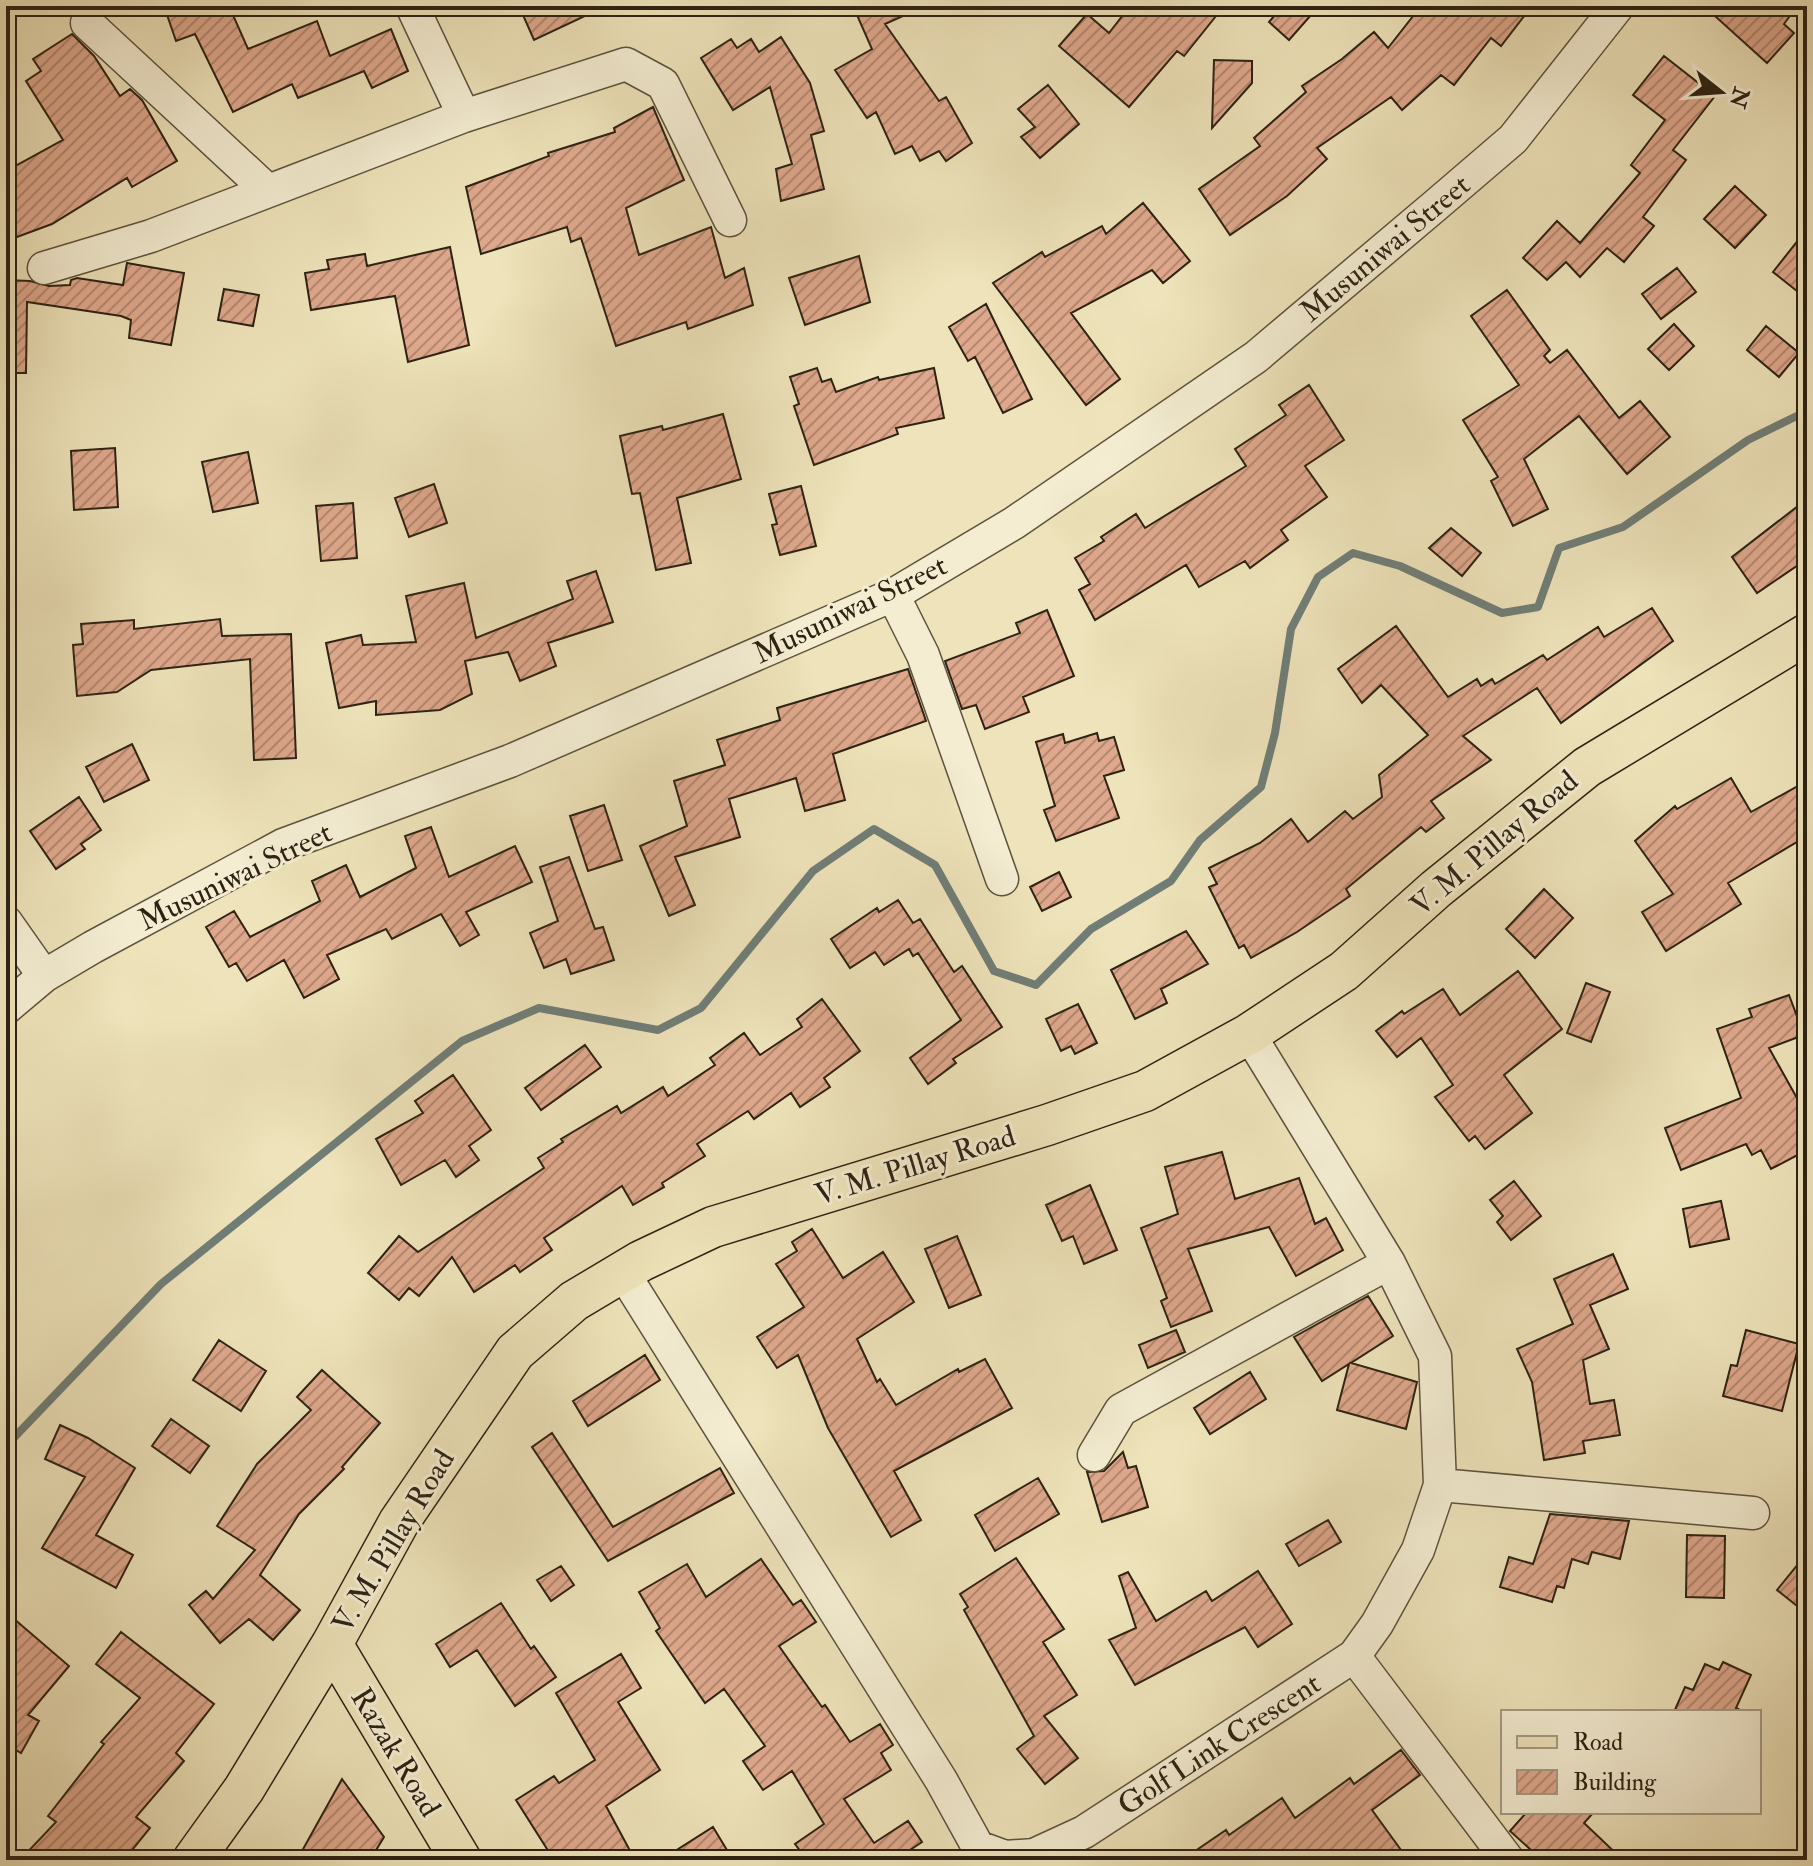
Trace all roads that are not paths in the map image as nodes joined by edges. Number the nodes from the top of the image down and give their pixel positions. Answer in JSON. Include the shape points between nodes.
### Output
{"nodes":[{"id":1,"x":412,"y":6,"type":"edge"},
{"id":2,"x":1618,"y":6,"type":"edge"},
{"id":3,"x":87,"y":23,"type":"dead end"},
{"id":4,"x":464,"y":116,"type":"junction"},
{"id":5,"x":267,"y":190,"type":"junction"},
{"id":6,"x":730,"y":220,"type":"dead end"},
{"id":7,"x":44,"y":268,"type":"dead end"},
{"id":8,"x":893,"y":595,"type":"junction"},
{"id":9,"x":1807,"y":634,"type":"edge"},
{"id":10,"x":1002,"y":879,"type":"dead end"},
{"id":11,"x":6,"y":922,"type":"edge"},
{"id":12,"x":44,"y":976,"type":"junction"},
{"id":13,"x":6,"y":1008,"type":"edge"},
{"id":14,"x":1249,"y":1034,"type":"junction"},
{"id":15,"x":1389,"y":1263,"type":"junction"},
{"id":16,"x":622,"y":1271,"type":"junction"},
{"id":17,"x":1094,"y":1455,"type":"dead end"},
{"id":18,"x":1440,"y":1485,"type":"junction"},
{"id":19,"x":1753,"y":1513,"type":"dead end"},
{"id":20,"x":332,"y":1644,"type":"junction"},
{"id":21,"x":1354,"y":1656,"type":"junction"},
{"id":22,"x":982,"y":1854,"type":"edge"},
{"id":23,"x":193,"y":1860,"type":"edge"},
{"id":24,"x":461,"y":1860,"type":"edge"},
{"id":25,"x":1508,"y":1860,"type":"edge"}],
"edges":[{"from":1,"to":4,"type":"street"},
{"from":2,"to":8,"type":"street","name":"Musuniwai Street","via":[[1513,139],[1256,357],[1014,523]]},
{"from":3,"to":5,"type":"street"},
{"from":4,"to":5,"type":"street"},
{"from":4,"to":6,"type":"street","via":[[626,64],[663,84]]},
{"from":5,"to":7,"type":"street","via":[[151,236]]},
{"from":8,"to":10,"type":"street","via":[[923,655]]},
{"from":8,"to":12,"type":"street","name":"Musuniwai Street","via":[[510,761],[283,845]]},
{"from":9,"to":14,"type":"main road","name":"V. M. Pillay Road","via":[[1587,767],[1344,971]]},
{"from":11,"to":12,"type":"street"},
{"from":12,"to":13,"type":"street","name":"Musuniwai Street"},
{"from":14,"to":15,"type":"street","name":"Golf Link Crescent"},
{"from":14,"to":16,"type":"main road","name":"V. M. Pillay Road","via":[[1145,1091],[742,1217]]},
{"from":15,"to":17,"type":"street","via":[[1121,1410]]},
{"from":15,"to":18,"type":"street","name":"Golf Link Crescent","via":[[1435,1356]]},
{"from":16,"to":20,"type":"main road","name":"V. M. Pillay Road","via":[[574,1301],[515,1352],[399,1522]]},
{"from":16,"to":22,"type":"street","name":"Golf Link Crescent"},
{"from":18,"to":19,"type":"street"},
{"from":18,"to":21,"type":"street","name":"Golf Link Crescent","via":[[1418,1550]]},
{"from":20,"to":23,"type":"main road","name":"V. M. Pillay Road","via":[[244,1789]]},
{"from":20,"to":24,"type":"main road","name":"Razak Road"},
{"from":21,"to":22,"type":"street","name":"Golf Link Crescent","via":[[1084,1832],[1034,1855]]},
{"from":21,"to":25,"type":"street"}]}
